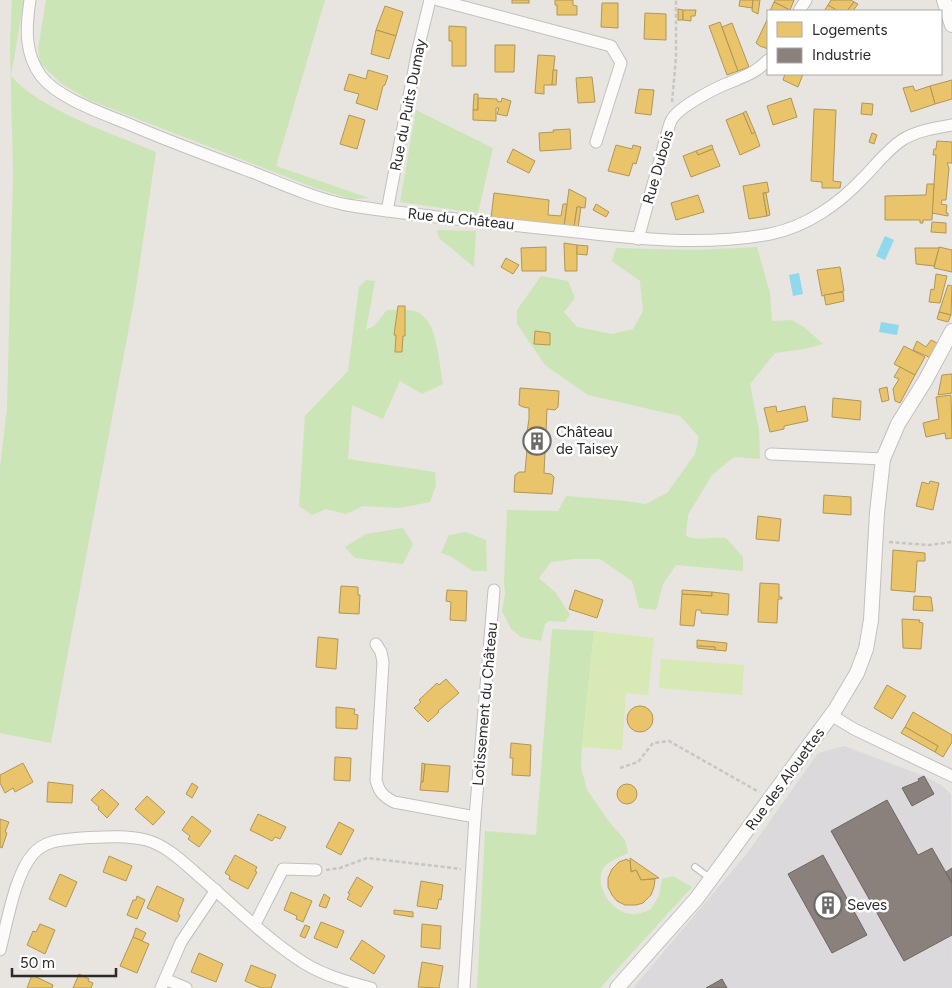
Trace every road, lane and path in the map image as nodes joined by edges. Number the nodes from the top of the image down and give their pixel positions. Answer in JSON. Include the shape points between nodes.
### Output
{"nodes":[{"id":1,"x":30,"y":0,"type":"edge"},
{"id":2,"x":430,"y":0,"type":"edge"},
{"id":3,"x":438,"y":0,"type":"edge"},
{"id":4,"x":676,"y":0,"type":"edge"},
{"id":5,"x":944,"y":0,"type":"edge"},
{"id":6,"x":952,"y":25,"type":"edge"},
{"id":7,"x":767,"y":61,"type":"edge"},
{"id":8,"x":672,"y":118,"type":"junction"},
{"id":9,"x":952,"y":125,"type":"edge"},
{"id":10,"x":596,"y":142,"type":"dead end"},
{"id":11,"x":387,"y":211,"type":"junction"},
{"id":12,"x":638,"y":239,"type":"junction"},
{"id":13,"x":952,"y":331,"type":"edge"},
{"id":14,"x":771,"y":454,"type":"dead end"},
{"id":15,"x":883,"y":459,"type":"junction"},
{"id":16,"x":875,"y":537,"type":"junction"},
{"id":17,"x":952,"y":542,"type":"edge"},
{"id":18,"x":494,"y":590,"type":"dead end"},
{"id":19,"x":376,"y":644,"type":"dead end"},
{"id":20,"x":831,"y":715,"type":"junction"},
{"id":21,"x":620,"y":768,"type":"dead end"},
{"id":22,"x":952,"y":776,"type":"edge"},
{"id":23,"x":771,"y":799,"type":"junction"},
{"id":24,"x":475,"y":817,"type":"junction"},
{"id":25,"x":695,"y":866,"type":"dead end"},
{"id":26,"x":316,"y":870,"type":"joint"},
{"id":27,"x":472,"y":871,"type":"junction"},
{"id":28,"x":711,"y":879,"type":"junction"},
{"id":29,"x":216,"y":890,"type":"junction"},
{"id":30,"x":255,"y":924,"type":"junction"},
{"id":31,"x":0,"y":950,"type":"edge"},
{"id":32,"x":163,"y":983,"type":"edge"},
{"id":33,"x":346,"y":985,"type":"edge"},
{"id":34,"x":186,"y":988,"type":"edge"},
{"id":35,"x":371,"y":988,"type":"edge"},
{"id":36,"x":464,"y":988,"type":"edge"},
{"id":37,"x":617,"y":988,"type":"edge"}],
"edges":[{"from":1,"to":11,"type":"street","name":"Rue du Château","via":[[27,22],[31,61],[57,91],[154,134],[305,193]]},
{"from":2,"to":11,"type":"street","name":"Rue du Puits Dumay"},
{"from":3,"to":10,"type":"street","via":[[611,46],[620,63]]},
{"from":4,"to":8,"type":"path"},
{"from":5,"to":6,"type":"street"},
{"from":7,"to":8,"type":"street","name":"Rue Dubois","via":[[751,74],[713,90]]},
{"from":8,"to":12,"type":"street","name":"Rue Dubois"},
{"from":9,"to":12,"type":"street","name":"Rue du Château","via":[[922,131],[904,139],[886,152],[863,178],[824,212],[791,227],[738,239]]},
{"from":11,"to":12,"type":"street","name":"Rue du Château"},
{"from":13,"to":15,"type":"street","name":"Rue des Alouettes","via":[[898,424]]},
{"from":14,"to":15,"type":"street"},
{"from":15,"to":16,"type":"street","name":"Rue des Alouettes"},
{"from":16,"to":17,"type":"path","via":[[929,544]]},
{"from":16,"to":20,"type":"street","name":"Rue des Alouettes","via":[[871,620],[866,649],[857,674]]},
{"from":18,"to":24,"type":"street","name":"Lotissement du Château"},
{"from":19,"to":24,"type":"street","via":[[383,662],[378,789],[394,802]]},
{"from":20,"to":22,"type":"street"},
{"from":20,"to":23,"type":"street","name":"Rue des Alouettes"},
{"from":21,"to":23,"type":"path","via":[[638,762],[653,743],[670,741]]},
{"from":23,"to":28,"type":"street","name":"Rue des Alouettes"},
{"from":24,"to":27,"type":"street","name":"Lotissement du Château"},
{"from":25,"to":28,"type":"lane"},
{"from":26,"to":27,"type":"path","via":[[340,868],[367,858]]},
{"from":26,"to":30,"type":"street","via":[[283,869]]},
{"from":27,"to":36,"type":"street","name":"Lotissement du Château"},
{"from":28,"to":37,"type":"street","name":"Rue des Alouettes"},
{"from":29,"to":30,"type":"street"},
{"from":29,"to":31,"type":"street","via":[[160,846],[147,840],[109,836],[56,840],[33,853],[23,868]]},
{"from":29,"to":32,"type":"street","via":[[181,942]]},
{"from":30,"to":33,"type":"street","via":[[304,963]]},
{"from":32,"to":34,"type":"street"},
{"from":33,"to":35,"type":"street"}]}
